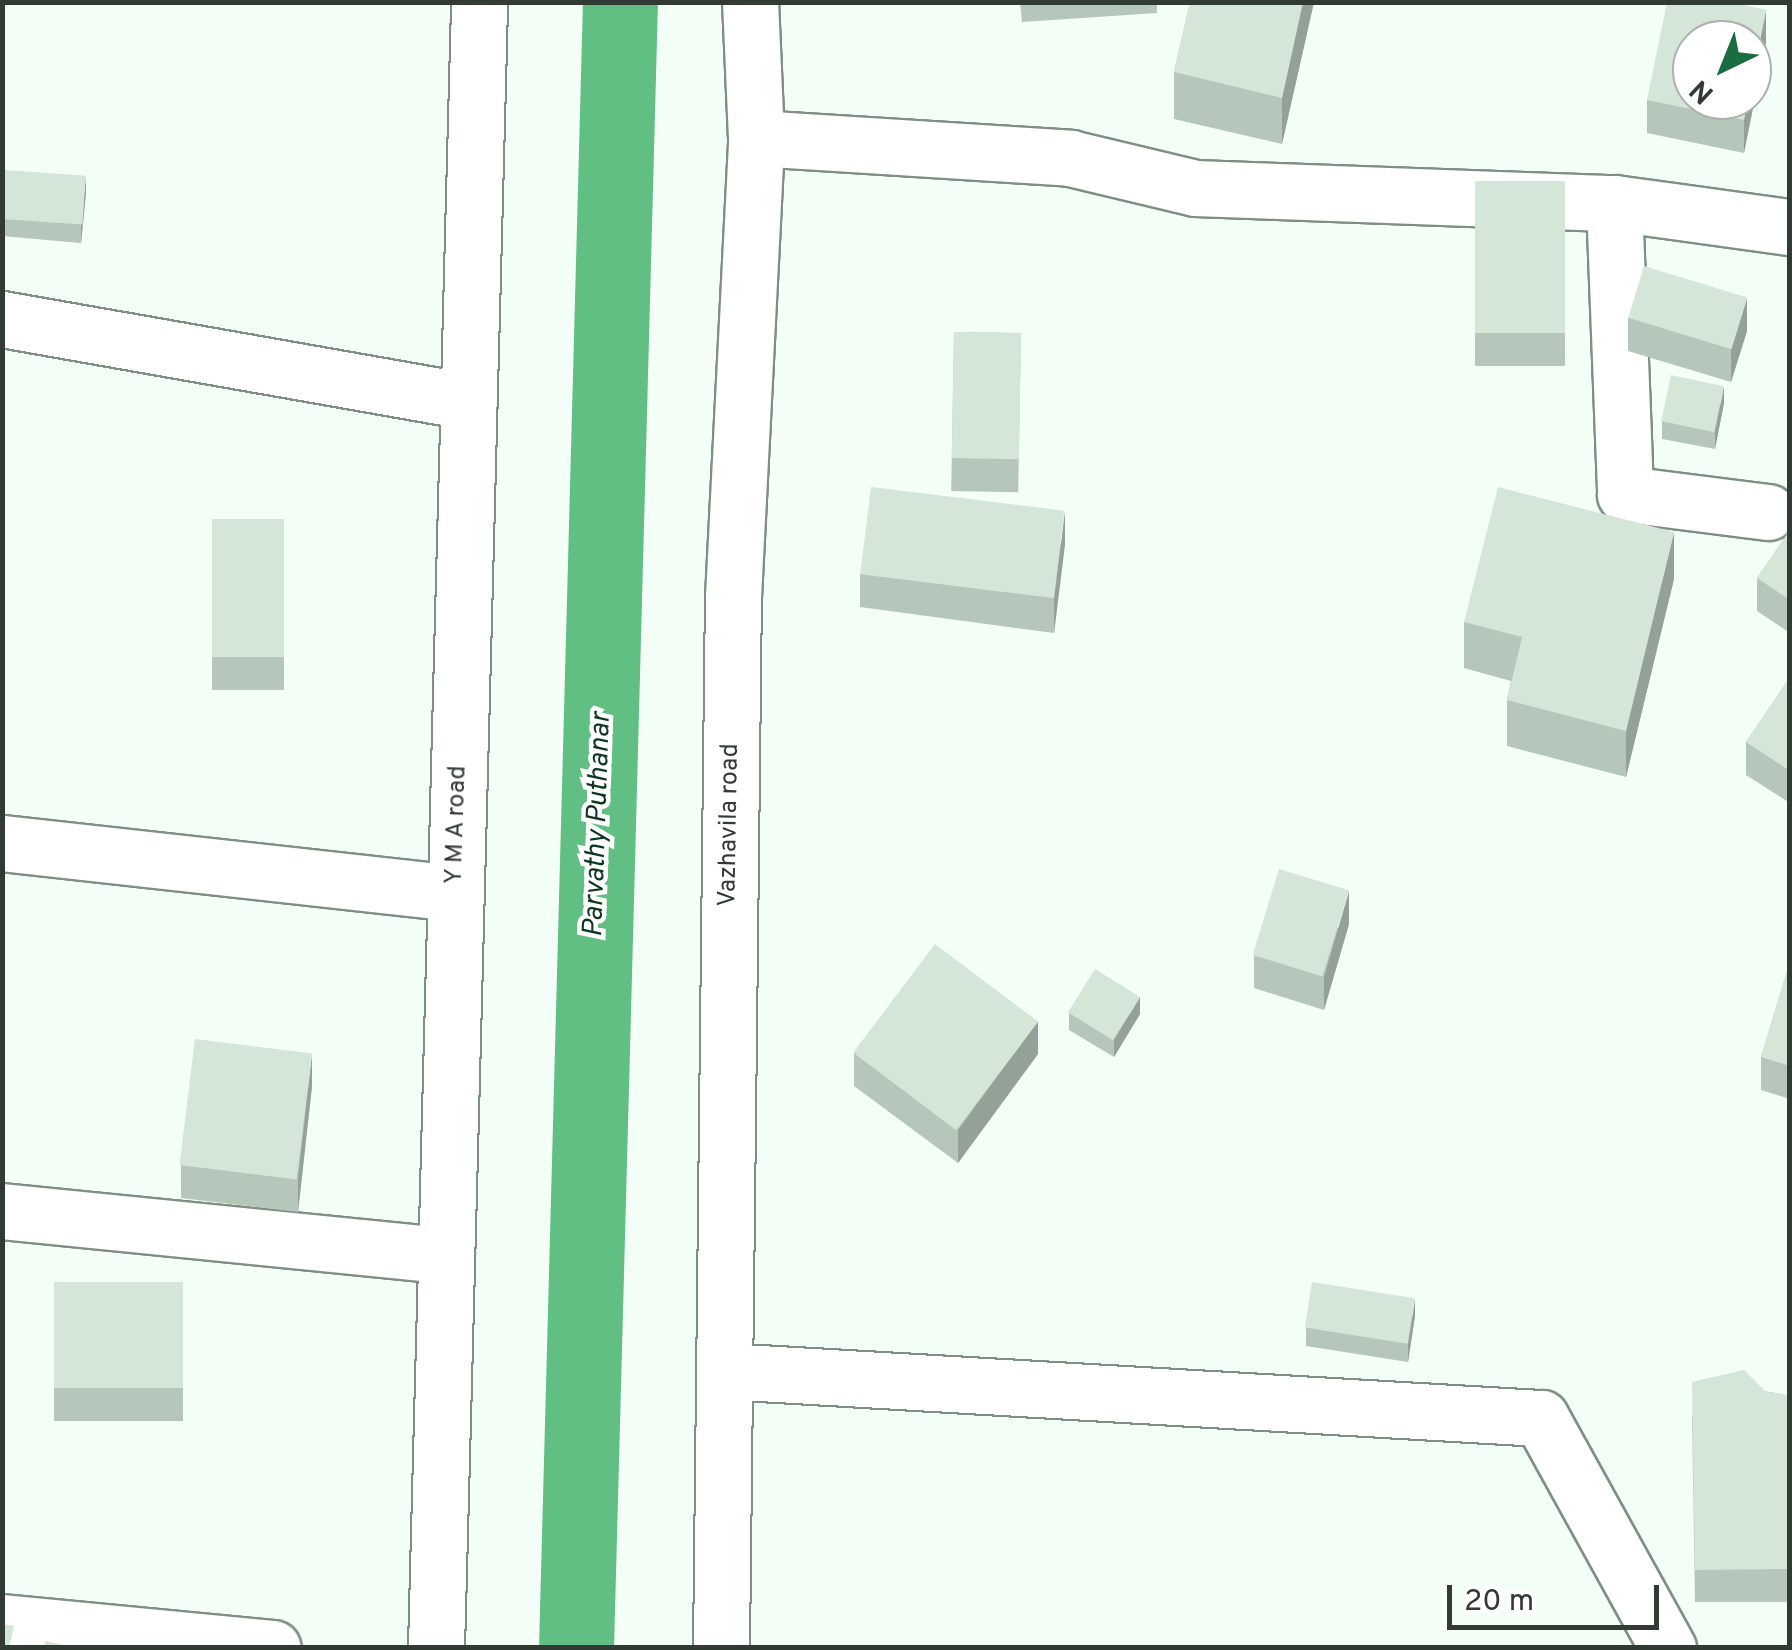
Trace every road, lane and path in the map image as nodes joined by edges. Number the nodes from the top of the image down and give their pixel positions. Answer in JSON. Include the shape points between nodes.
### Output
{"nodes":[{"id":1,"x":479,"y":2,"type":"edge"},
{"id":2,"x":750,"y":2,"type":"edge"},
{"id":3,"x":756,"y":138,"type":"junction"},
{"id":4,"x":1614,"y":203,"type":"junction"},
{"id":5,"x":1790,"y":227,"type":"edge"},
{"id":6,"x":2,"y":318,"type":"edge"},
{"id":7,"x":468,"y":400,"type":"junction"},
{"id":8,"x":1768,"y":512,"type":"dead end"},
{"id":9,"x":2,"y":843,"type":"edge"},
{"id":10,"x":455,"y":893,"type":"junction"},
{"id":11,"x":2,"y":1212,"type":"edge"},
{"id":12,"x":446,"y":1255,"type":"junction"},
{"id":13,"x":725,"y":1372,"type":"junction"},
{"id":14,"x":2,"y":1622,"type":"edge"},
{"id":15,"x":273,"y":1648,"type":"edge"},
{"id":16,"x":436,"y":1648,"type":"edge"},
{"id":17,"x":722,"y":1648,"type":"edge"},
{"id":18,"x":1668,"y":1648,"type":"edge"}],
"edges":[{"from":1,"to":7,"type":"street","name":"Y M A road"},
{"from":2,"to":3,"type":"street","name":"Vazhavila road"},
{"from":3,"to":4,"type":"street","via":[[1070,158],[1194,188]]},
{"from":3,"to":13,"type":"street","name":"Vazhavila road","via":[[733,597]]},
{"from":4,"to":5,"type":"street"},
{"from":4,"to":8,"type":"street","via":[[1625,494]]},
{"from":6,"to":7,"type":"street"},
{"from":7,"to":10,"type":"street","name":"Y M A road"},
{"from":9,"to":10,"type":"street"},
{"from":10,"to":12,"type":"street","name":"Y M A road"},
{"from":11,"to":12,"type":"street"},
{"from":12,"to":16,"type":"street","name":"Y M A road"},
{"from":13,"to":17,"type":"street","name":"Vazhavila road"},
{"from":13,"to":18,"type":"street","via":[[1541,1418]]},
{"from":14,"to":15,"type":"street"}]}
